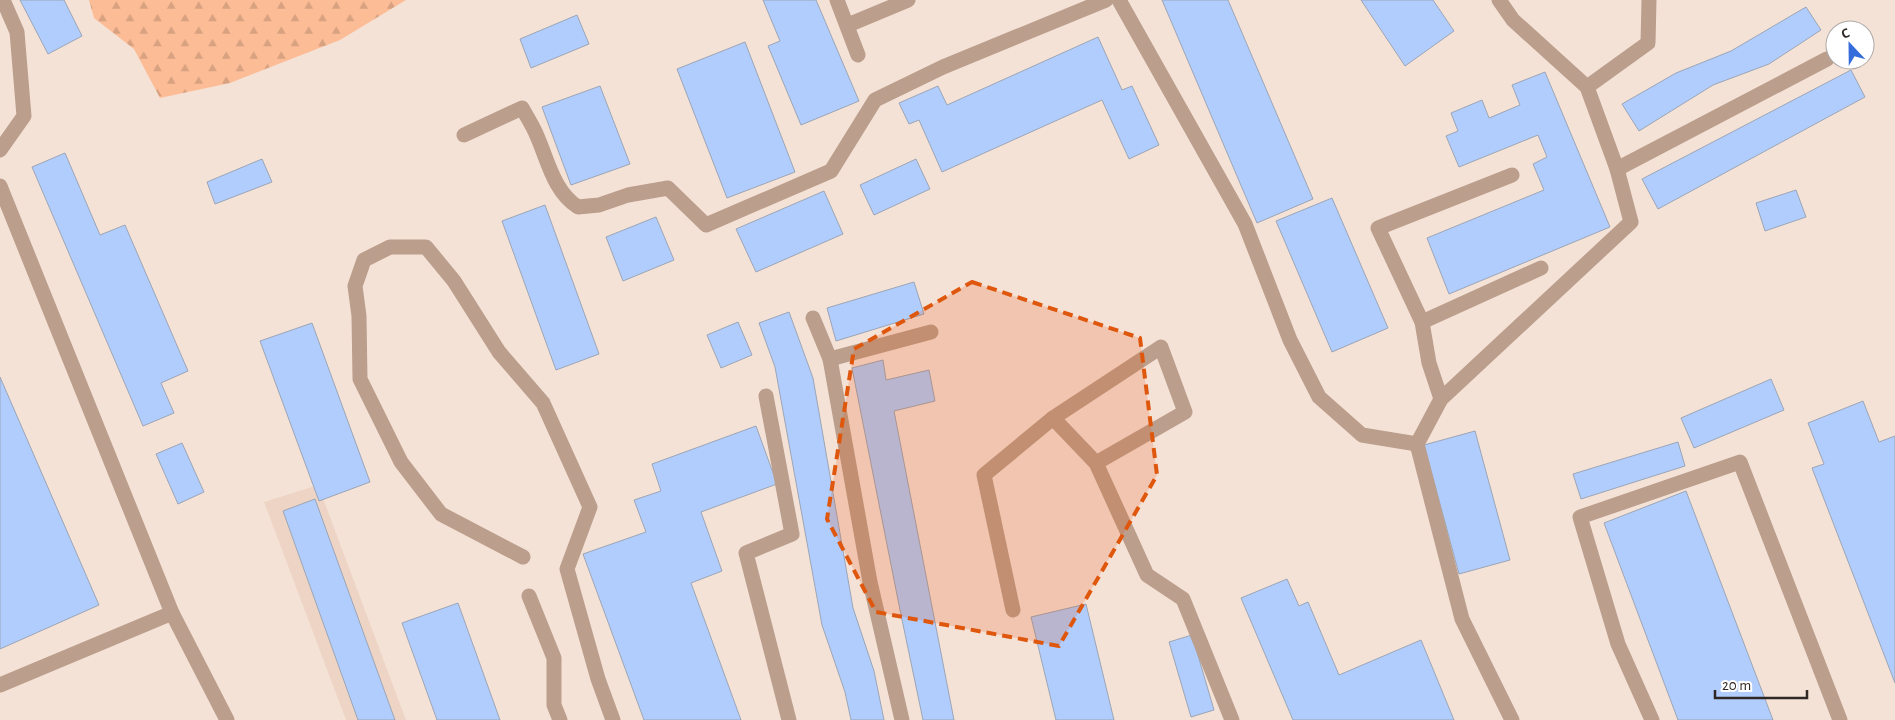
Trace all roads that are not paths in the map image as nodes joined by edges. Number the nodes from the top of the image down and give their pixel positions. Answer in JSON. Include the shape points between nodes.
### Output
{"nodes":[{"id":1,"x":3,"y":0,"type":"edge"},
{"id":2,"x":837,"y":0,"type":"edge"},
{"id":3,"x":908,"y":0,"type":"edge"},
{"id":4,"x":1106,"y":0,"type":"edge"},
{"id":5,"x":1119,"y":0,"type":"edge"},
{"id":6,"x":1499,"y":0,"type":"edge"},
{"id":7,"x":1649,"y":0,"type":"edge"},
{"id":8,"x":848,"y":24,"type":"junction"},
{"id":9,"x":858,"y":55,"type":"dead end"},
{"id":10,"x":1825,"y":60,"type":"edge"},
{"id":11,"x":1587,"y":87,"type":"junction"},
{"id":12,"x":464,"y":134,"type":"dead end"},
{"id":13,"x":0,"y":150,"type":"edge"},
{"id":14,"x":1616,"y":169,"type":"junction"},
{"id":15,"x":1512,"y":175,"type":"dead end"},
{"id":16,"x":0,"y":186,"type":"edge"},
{"id":17,"x":1541,"y":268,"type":"dead end"},
{"id":18,"x":813,"y":318,"type":"dead end"},
{"id":19,"x":1422,"y":322,"type":"junction"},
{"id":20,"x":931,"y":332,"type":"dead end"},
{"id":21,"x":830,"y":359,"type":"junction"},
{"id":22,"x":766,"y":396,"type":"dead end"},
{"id":23,"x":1441,"y":399,"type":"junction"},
{"id":24,"x":1053,"y":418,"type":"junction"},
{"id":25,"x":1417,"y":444,"type":"junction"},
{"id":26,"x":1096,"y":463,"type":"junction"},
{"id":27,"x":523,"y":557,"type":"dead end"},
{"id":28,"x":529,"y":596,"type":"dead end"},
{"id":29,"x":1013,"y":610,"type":"dead end"},
{"id":30,"x":172,"y":613,"type":"junction"},
{"id":31,"x":0,"y":685,"type":"edge"},
{"id":32,"x":227,"y":720,"type":"edge"},
{"id":33,"x":560,"y":720,"type":"edge"},
{"id":34,"x":613,"y":720,"type":"edge"},
{"id":35,"x":789,"y":720,"type":"edge"},
{"id":36,"x":902,"y":720,"type":"edge"},
{"id":37,"x":1232,"y":720,"type":"edge"},
{"id":38,"x":1512,"y":720,"type":"edge"},
{"id":39,"x":1652,"y":720,"type":"edge"},
{"id":40,"x":1840,"y":720,"type":"edge"}],
"edges":[{"from":1,"to":13,"type":"lane","via":[[17,32],[24,116]]},
{"from":2,"to":8,"type":"lane"},
{"from":3,"to":8,"type":"lane"},
{"from":4,"to":12,"type":"lane","via":[[943,67],[875,100],[831,171],[706,225],[668,188],[628,195],[600,205],[578,207],[567,200],[553,177],[522,108]]},
{"from":5,"to":25,"type":"lane","via":[[1245,224],[1290,340],[1319,397],[1362,435]]},
{"from":6,"to":11,"type":"lane","via":[[1513,20]]},
{"from":7,"to":11,"type":"lane","via":[[1648,43]]},
{"from":8,"to":9,"type":"lane"},
{"from":10,"to":14,"type":"lane"},
{"from":11,"to":14,"type":"lane"},
{"from":14,"to":23,"type":"lane","via":[[1631,222]]},
{"from":15,"to":19,"type":"lane","via":[[1378,228]]},
{"from":16,"to":30,"type":"lane"},
{"from":17,"to":19,"type":"lane"},
{"from":18,"to":21,"type":"lane"},
{"from":19,"to":23,"type":"lane","via":[[1429,363]]},
{"from":20,"to":21,"type":"lane"},
{"from":21,"to":36,"type":"lane","via":[[870,582]]},
{"from":22,"to":35,"type":"lane","via":[[792,534],[746,553]]},
{"from":23,"to":25,"type":"lane"},
{"from":24,"to":26,"type":"lane"},
{"from":24,"to":26,"type":"lane","via":[[1161,347],[1186,412]]},
{"from":24,"to":29,"type":"lane","via":[[984,475]]},
{"from":25,"to":38,"type":"lane","via":[[1462,619]]},
{"from":26,"to":37,"type":"lane","via":[[1147,574],[1183,600]]},
{"from":27,"to":34,"type":"lane","via":[[441,514],[401,462],[360,380],[355,286],[364,260],[390,247],[426,247],[454,281],[499,352],[543,403],[590,507],[567,569]]},
{"from":28,"to":33,"type":"lane","via":[[554,658],[554,705]]},
{"from":30,"to":31,"type":"lane"},
{"from":30,"to":32,"type":"lane"},
{"from":39,"to":40,"type":"lane","via":[[1618,644],[1580,517],[1740,462]]}]}
